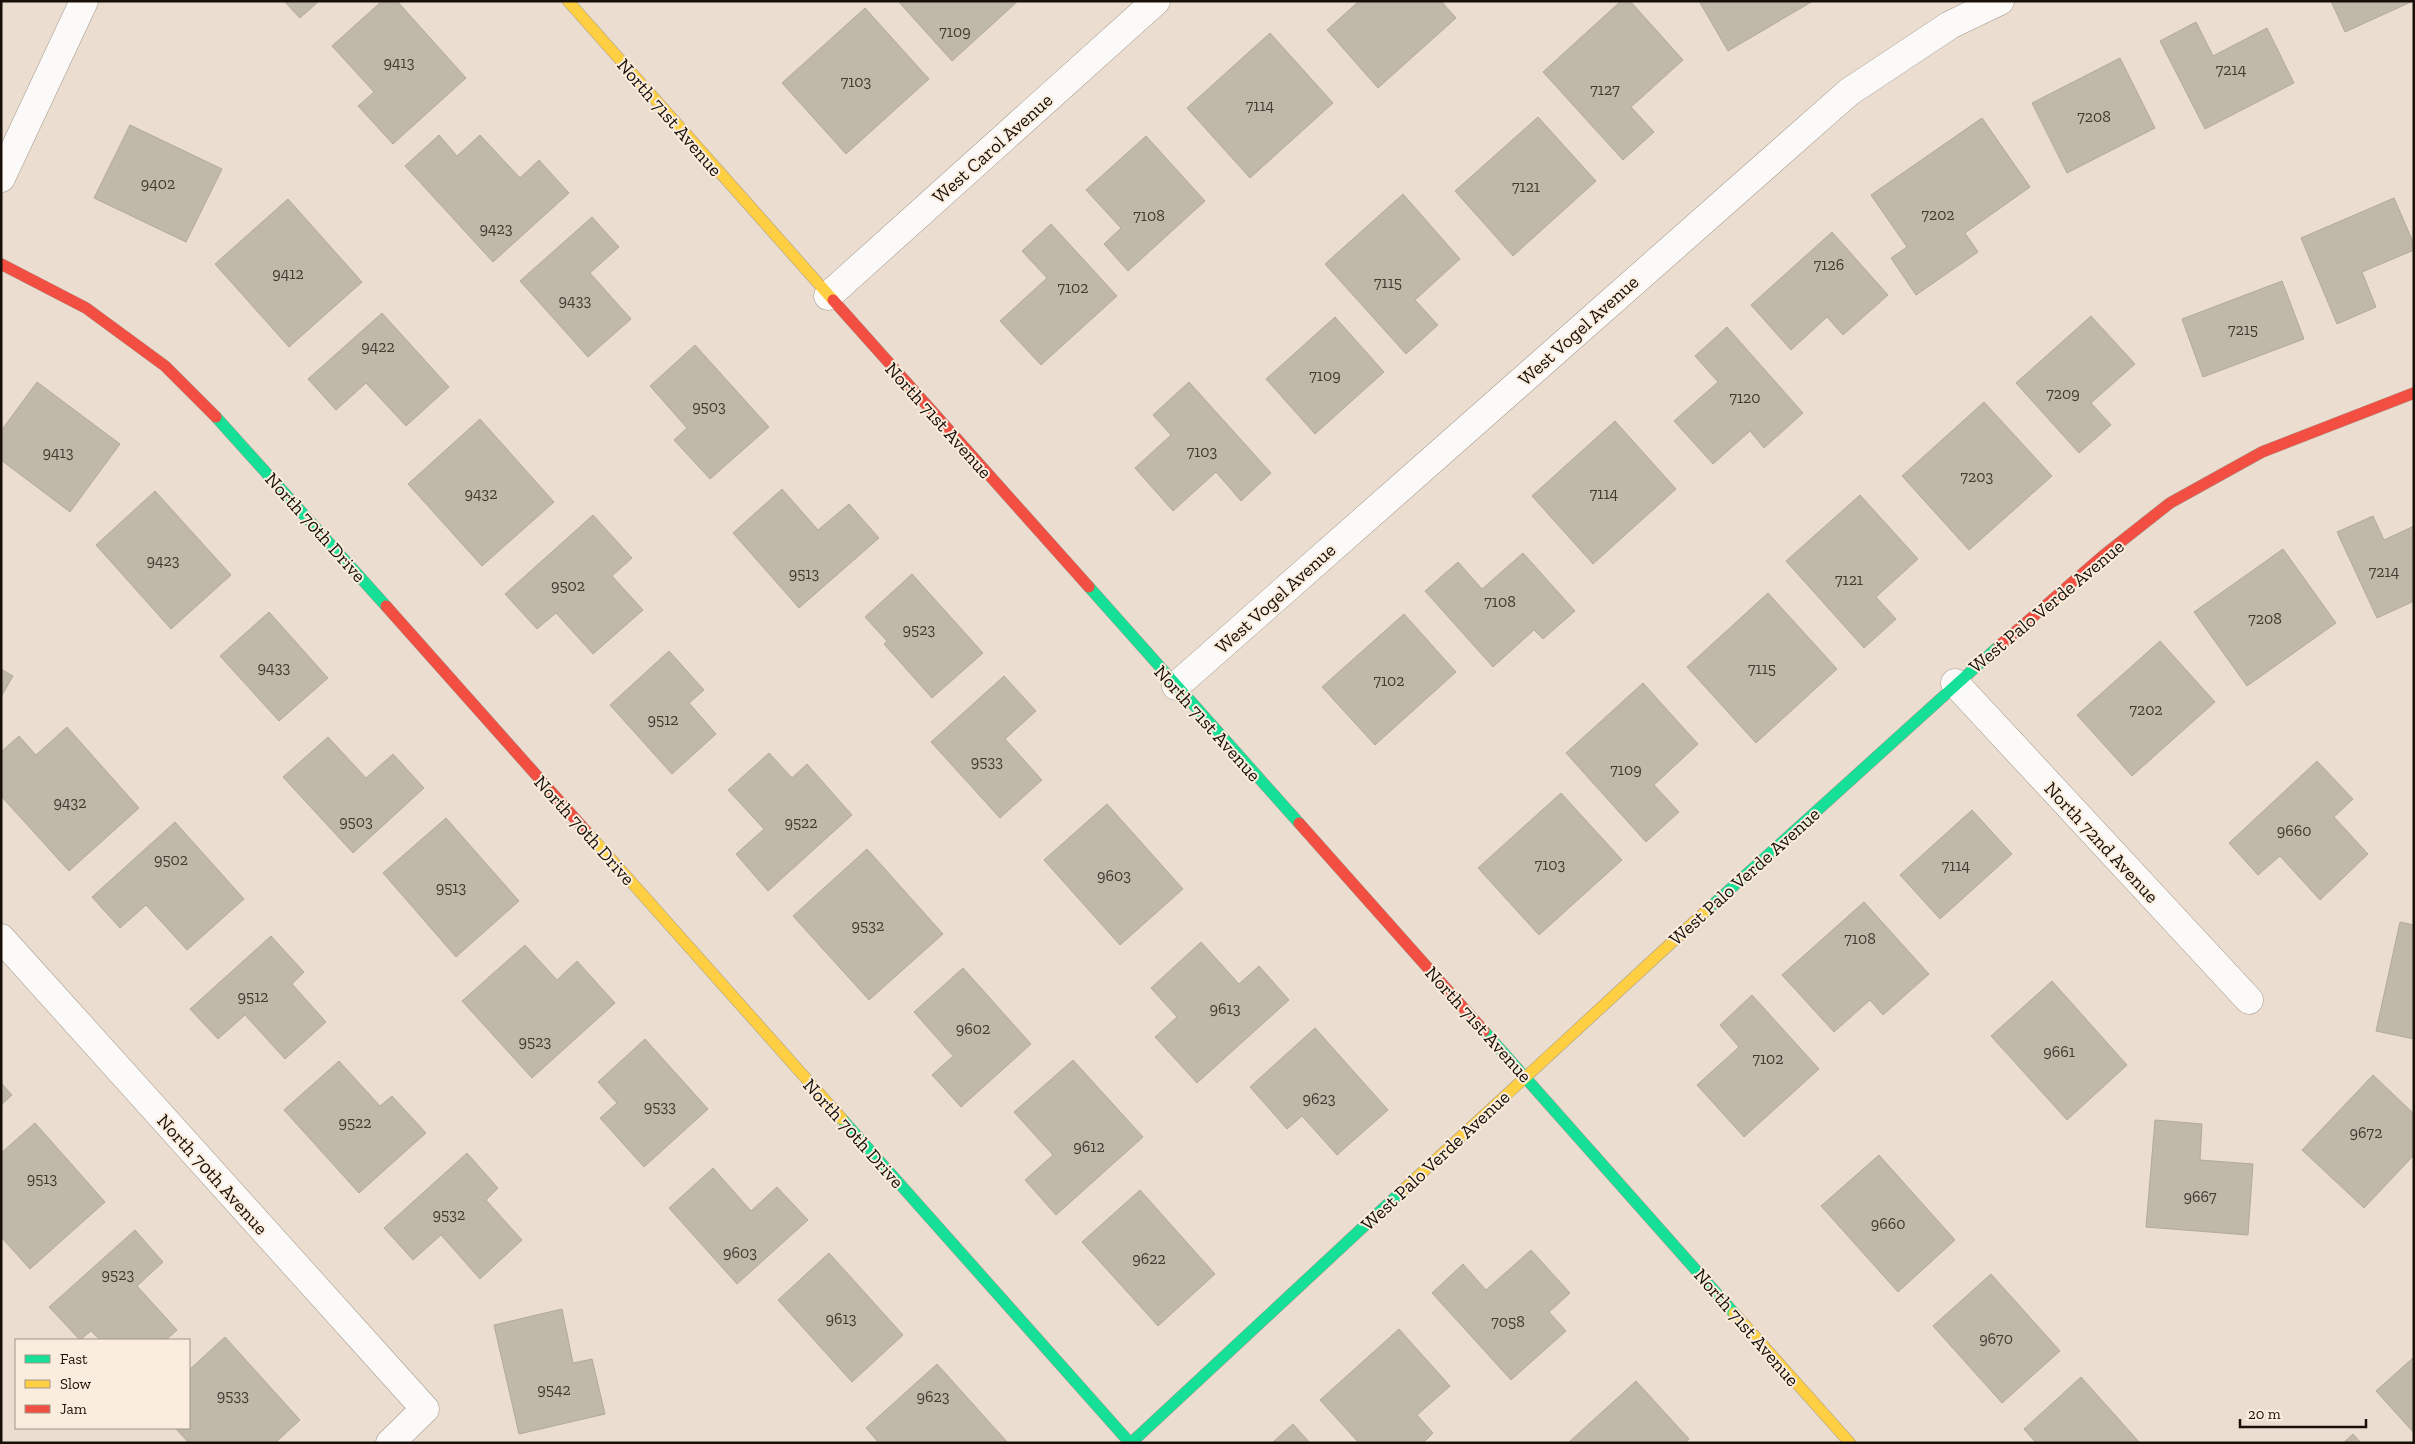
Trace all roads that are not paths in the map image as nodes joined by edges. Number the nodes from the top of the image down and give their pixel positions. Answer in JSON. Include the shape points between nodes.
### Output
{"nodes":[{"id":1,"x":84,"y":1,"type":"edge"},
{"id":2,"x":568,"y":1,"type":"edge"},
{"id":3,"x":1156,"y":1,"type":"edge"},
{"id":4,"x":2000,"y":1,"type":"edge"},
{"id":5,"x":1,"y":178,"type":"edge"},
{"id":6,"x":1,"y":264,"type":"edge"},
{"id":7,"x":828,"y":296,"type":"junction"},
{"id":8,"x":2414,"y":393,"type":"edge"},
{"id":9,"x":1955,"y":683,"type":"junction"},
{"id":10,"x":1176,"y":686,"type":"junction"},
{"id":11,"x":1,"y":938,"type":"edge"},
{"id":12,"x":2249,"y":1000,"type":"dead end"},
{"id":13,"x":1526,"y":1076,"type":"junction"},
{"id":14,"x":390,"y":1443,"type":"edge"},
{"id":15,"x":1130,"y":1443,"type":"edge"},
{"id":16,"x":1850,"y":1443,"type":"edge"}],
"edges":[{"from":1,"to":5,"type":"street"},
{"from":2,"to":7,"type":"street","name":"North 71st Avenue"},
{"from":3,"to":7,"type":"street","name":"West Carol Avenue"},
{"from":4,"to":10,"type":"street","name":"West Vogel Avenue","via":[[1950,25],[1848,92]]},
{"from":6,"to":15,"type":"street","name":"North 70th Drive","via":[[86,308],[164,366],[227,427]]},
{"from":7,"to":10,"type":"street","name":"North 71st Avenue"},
{"from":8,"to":9,"type":"street","name":"West Palo Verde Avenue","via":[[2262,452],[2170,503]]},
{"from":9,"to":12,"type":"street","name":"North 72nd Avenue"},
{"from":9,"to":13,"type":"street","name":"West Palo Verde Avenue"},
{"from":10,"to":13,"type":"street","name":"North 71st Avenue"},
{"from":11,"to":14,"type":"street","name":"North 70th Avenue","via":[[425,1409]]},
{"from":13,"to":15,"type":"street","name":"West Palo Verde Avenue"},
{"from":13,"to":16,"type":"street","name":"North 71st Avenue"}]}
